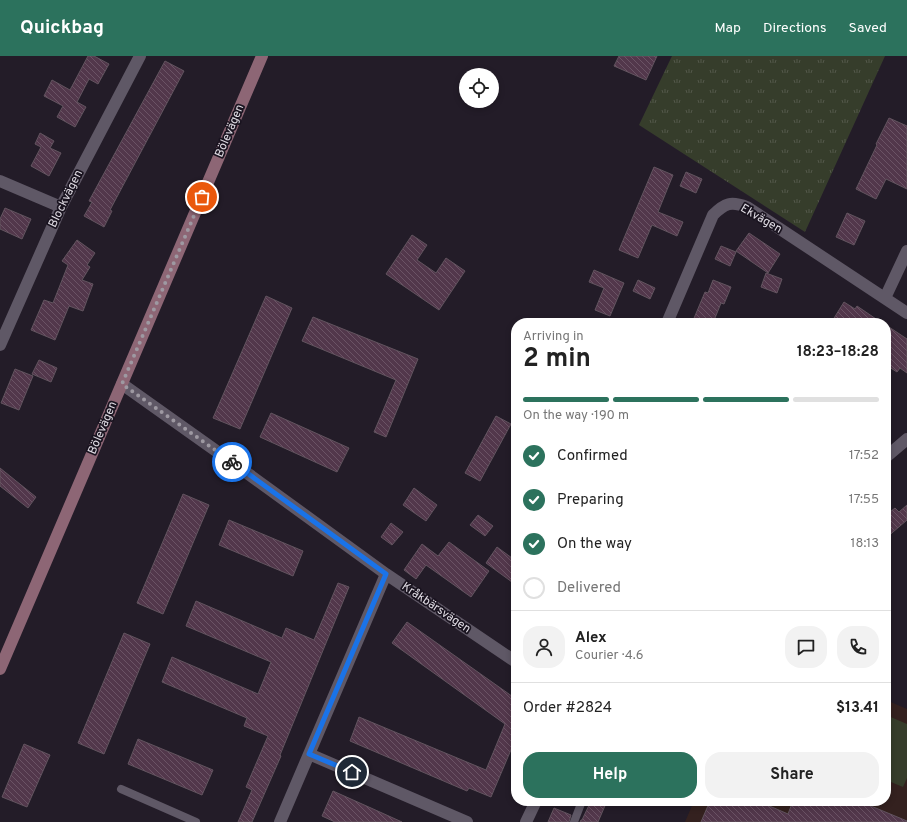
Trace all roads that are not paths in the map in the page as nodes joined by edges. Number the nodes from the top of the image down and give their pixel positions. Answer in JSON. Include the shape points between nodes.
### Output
{"nodes":[{"id":1,"x":140,"y":56,"type":"edge"},
{"id":2,"x":262,"y":56,"type":"edge"},
{"id":3,"x":0,"y":181,"type":"edge"},
{"id":4,"x":61,"y":207,"type":"junction"},
{"id":5,"x":907,"y":251,"type":"edge"},
{"id":6,"x":885,"y":298,"type":"junction"},
{"id":7,"x":907,"y":313,"type":"edge"},
{"id":8,"x":669,"y":318,"type":"edge"},
{"id":9,"x":0,"y":345,"type":"edge"},
{"id":10,"x":122,"y":384,"type":"junction"},
{"id":11,"x":907,"y":439,"type":"edge"},
{"id":12,"x":891,"y":453,"type":"edge"},
{"id":13,"x":386,"y":574,"type":"junction"},
{"id":14,"x":511,"y":659,"type":"edge"},
{"id":15,"x":0,"y":669,"type":"edge"},
{"id":16,"x":309,"y":754,"type":"junction"},
{"id":17,"x":121,"y":789,"type":"dead end"},
{"id":18,"x":534,"y":806,"type":"edge"},
{"id":19,"x":580,"y":806,"type":"edge"},
{"id":20,"x":196,"y":822,"type":"edge"},
{"id":21,"x":280,"y":822,"type":"edge"},
{"id":22,"x":467,"y":822,"type":"edge"},
{"id":23,"x":526,"y":822,"type":"edge"},
{"id":24,"x":574,"y":822,"type":"edge"}],
"edges":[{"from":1,"to":4,"type":"street","name":"Blockvägen"},
{"from":2,"to":10,"type":"street","name":"Bölevägen"},
{"from":3,"to":4,"type":"street"},
{"from":4,"to":9,"type":"street","name":"Blockvägen"},
{"from":5,"to":6,"type":"street"},
{"from":6,"to":7,"type":"street","name":"Ekvägen"},
{"from":6,"to":8,"type":"street","name":"Ekvägen","via":[[747,207],[730,203],[720,207],[713,215]]},
{"from":10,"to":13,"type":"street","name":"Kråkbärsvägen"},
{"from":10,"to":15,"type":"street","name":"Bölevägen"},
{"from":11,"to":12,"type":"street"},
{"from":13,"to":14,"type":"street","name":"Kråkbärsvägen"},
{"from":13,"to":16,"type":"street"},
{"from":16,"to":21,"type":"street"},
{"from":16,"to":22,"type":"street"},
{"from":17,"to":20,"type":"lane"},
{"from":18,"to":23,"type":"street"},
{"from":19,"to":24,"type":"lane"}]}
